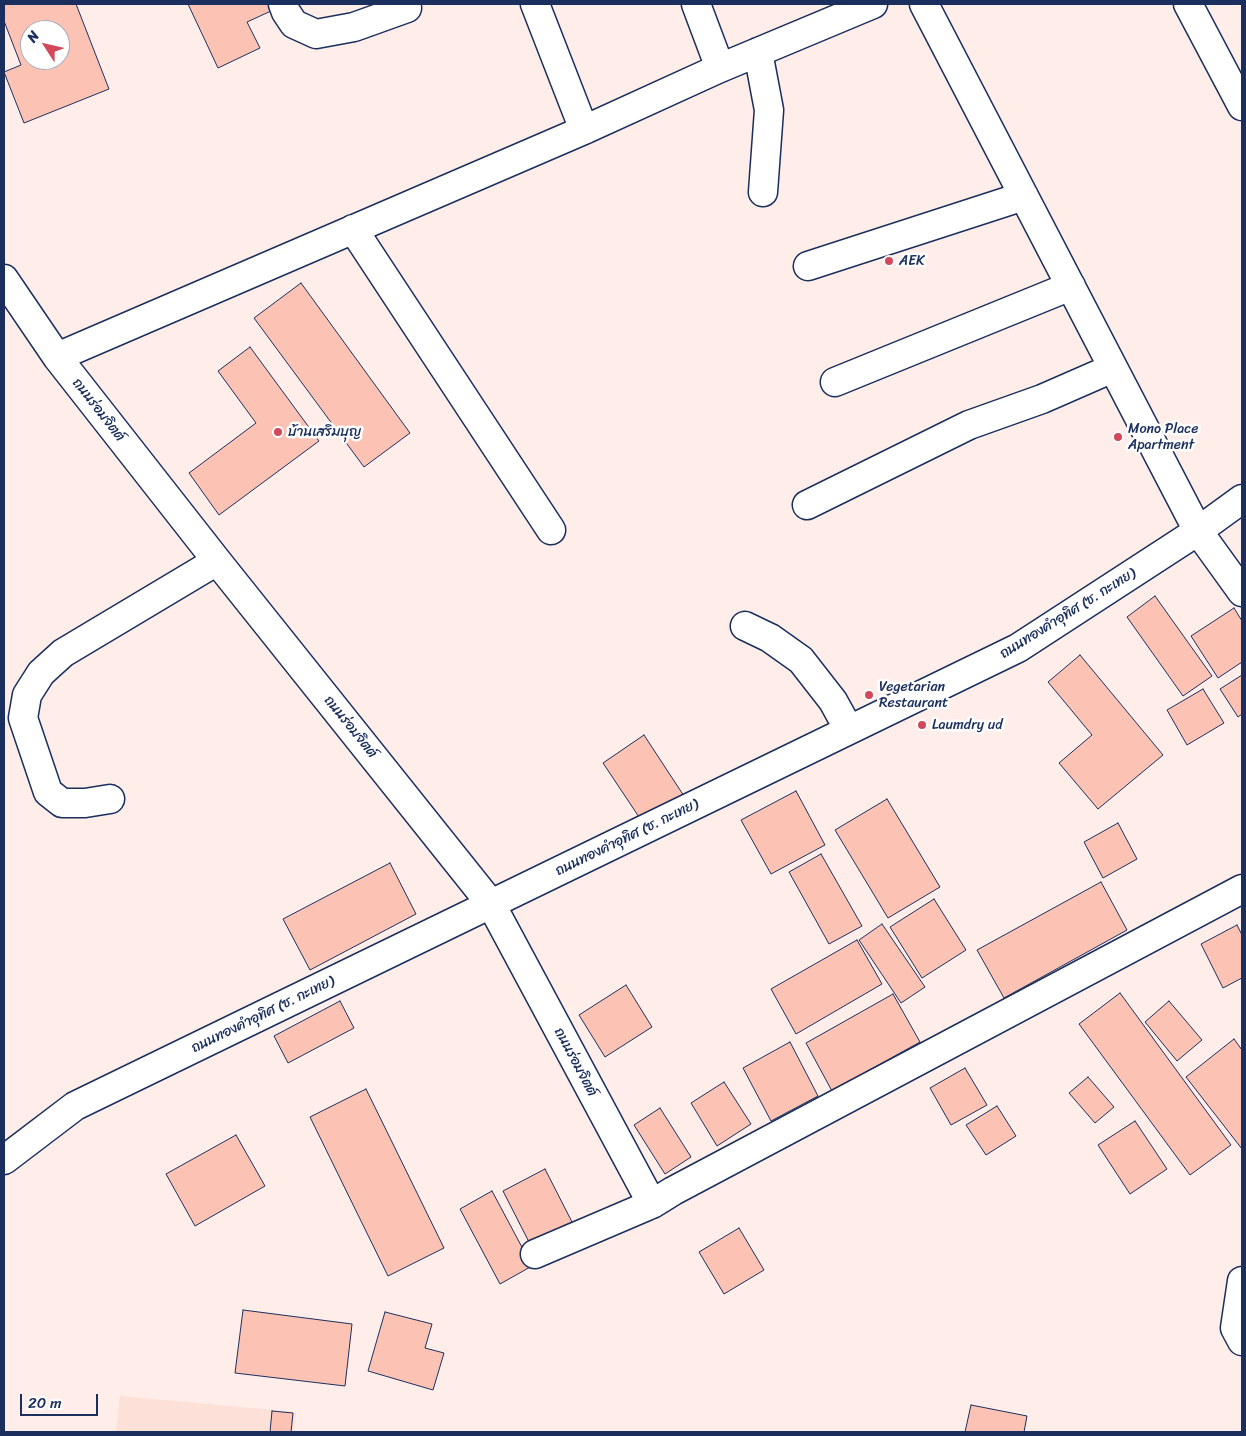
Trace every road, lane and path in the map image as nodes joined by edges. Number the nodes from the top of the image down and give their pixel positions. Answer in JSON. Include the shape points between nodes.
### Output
{"nodes":[{"id":1,"x":283,"y":4,"type":"edge"},
{"id":2,"x":535,"y":4,"type":"edge"},
{"id":3,"x":696,"y":4,"type":"edge"},
{"id":4,"x":872,"y":4,"type":"edge"},
{"id":5,"x":924,"y":4,"type":"edge"},
{"id":6,"x":1188,"y":4,"type":"edge"},
{"id":7,"x":408,"y":8,"type":"dead end"},
{"id":8,"x":758,"y":52,"type":"junction"},
{"id":9,"x":720,"y":68,"type":"junction"},
{"id":10,"x":1242,"y":106,"type":"edge"},
{"id":11,"x":584,"y":130,"type":"junction"},
{"id":12,"x":763,"y":192,"type":"dead end"},
{"id":13,"x":1024,"y":196,"type":"junction"},
{"id":14,"x":353,"y":229,"type":"junction"},
{"id":15,"x":808,"y":266,"type":"dead end"},
{"id":16,"x":4,"y":279,"type":"edge"},
{"id":17,"x":1071,"y":286,"type":"junction"},
{"id":18,"x":57,"y":357,"type":"junction"},
{"id":19,"x":1113,"y":368,"type":"junction"},
{"id":20,"x":835,"y":382,"type":"dead end"},
{"id":21,"x":1242,"y":499,"type":"edge"},
{"id":22,"x":807,"y":505,"type":"dead end"},
{"id":23,"x":551,"y":530,"type":"dead end"},
{"id":24,"x":1198,"y":532,"type":"junction"},
{"id":25,"x":217,"y":561,"type":"junction"},
{"id":26,"x":1242,"y":592,"type":"edge"},
{"id":27,"x":745,"y":626,"type":"dead end"},
{"id":28,"x":849,"y":730,"type":"junction"},
{"id":29,"x":110,"y":799,"type":"dead end"},
{"id":30,"x":1242,"y":889,"type":"edge"},
{"id":31,"x":491,"y":904,"type":"junction"},
{"id":32,"x":4,"y":1160,"type":"edge"},
{"id":33,"x":652,"y":1204,"type":"junction"},
{"id":34,"x":535,"y":1254,"type":"dead end"},
{"id":35,"x":1242,"y":1281,"type":"edge"},
{"id":36,"x":1242,"y":1341,"type":"edge"}],
"edges":[{"from":1,"to":7,"type":"street","via":[[294,24],[316,34],[354,26]]},
{"from":2,"to":11,"type":"street"},
{"from":3,"to":9,"type":"street"},
{"from":4,"to":8,"type":"street"},
{"from":5,"to":13,"type":"street"},
{"from":6,"to":10,"type":"street"},
{"from":8,"to":9,"type":"street"},
{"from":8,"to":12,"type":"street","via":[[769,110]]},
{"from":9,"to":11,"type":"street"},
{"from":11,"to":14,"type":"street"},
{"from":13,"to":15,"type":"street"},
{"from":13,"to":17,"type":"street"},
{"from":14,"to":18,"type":"street"},
{"from":14,"to":23,"type":"street"},
{"from":16,"to":18,"type":"street","name":"ถนนร่อมจิตต์"},
{"from":17,"to":19,"type":"street"},
{"from":17,"to":20,"type":"street"},
{"from":18,"to":25,"type":"street","name":"ถนนร่อมจิตต์"},
{"from":19,"to":22,"type":"street","via":[[1042,399],[969,425]]},
{"from":19,"to":24,"type":"street"},
{"from":21,"to":24,"type":"street","name":"ถนนทองคำอุทิศ (ซ. กะเทย)"},
{"from":24,"to":26,"type":"street"},
{"from":24,"to":28,"type":"street","name":"ถนนทองคำอุทิศ (ซ. กะเทย)","via":[[1018,648]]},
{"from":25,"to":29,"type":"street","via":[[63,653],[41,673],[26,695],[23,718],[48,792],[62,803]]},
{"from":25,"to":31,"type":"street","name":"ถนนร่อมจิตต์"},
{"from":27,"to":28,"type":"street","via":[[770,638],[801,660],[833,701]]},
{"from":28,"to":31,"type":"street","name":"ถนนทองคำอุทิศ (ซ. กะเทย)"},
{"from":30,"to":33,"type":"street"},
{"from":31,"to":32,"type":"street","name":"ถนนทองคำอุทิศ (ซ. กะเทย)","via":[[75,1106]]},
{"from":31,"to":33,"type":"street","name":"ถนนร่อมจิตต์"},
{"from":33,"to":34,"type":"street"},
{"from":35,"to":36,"type":"street","via":[[1235,1328]]}]}
